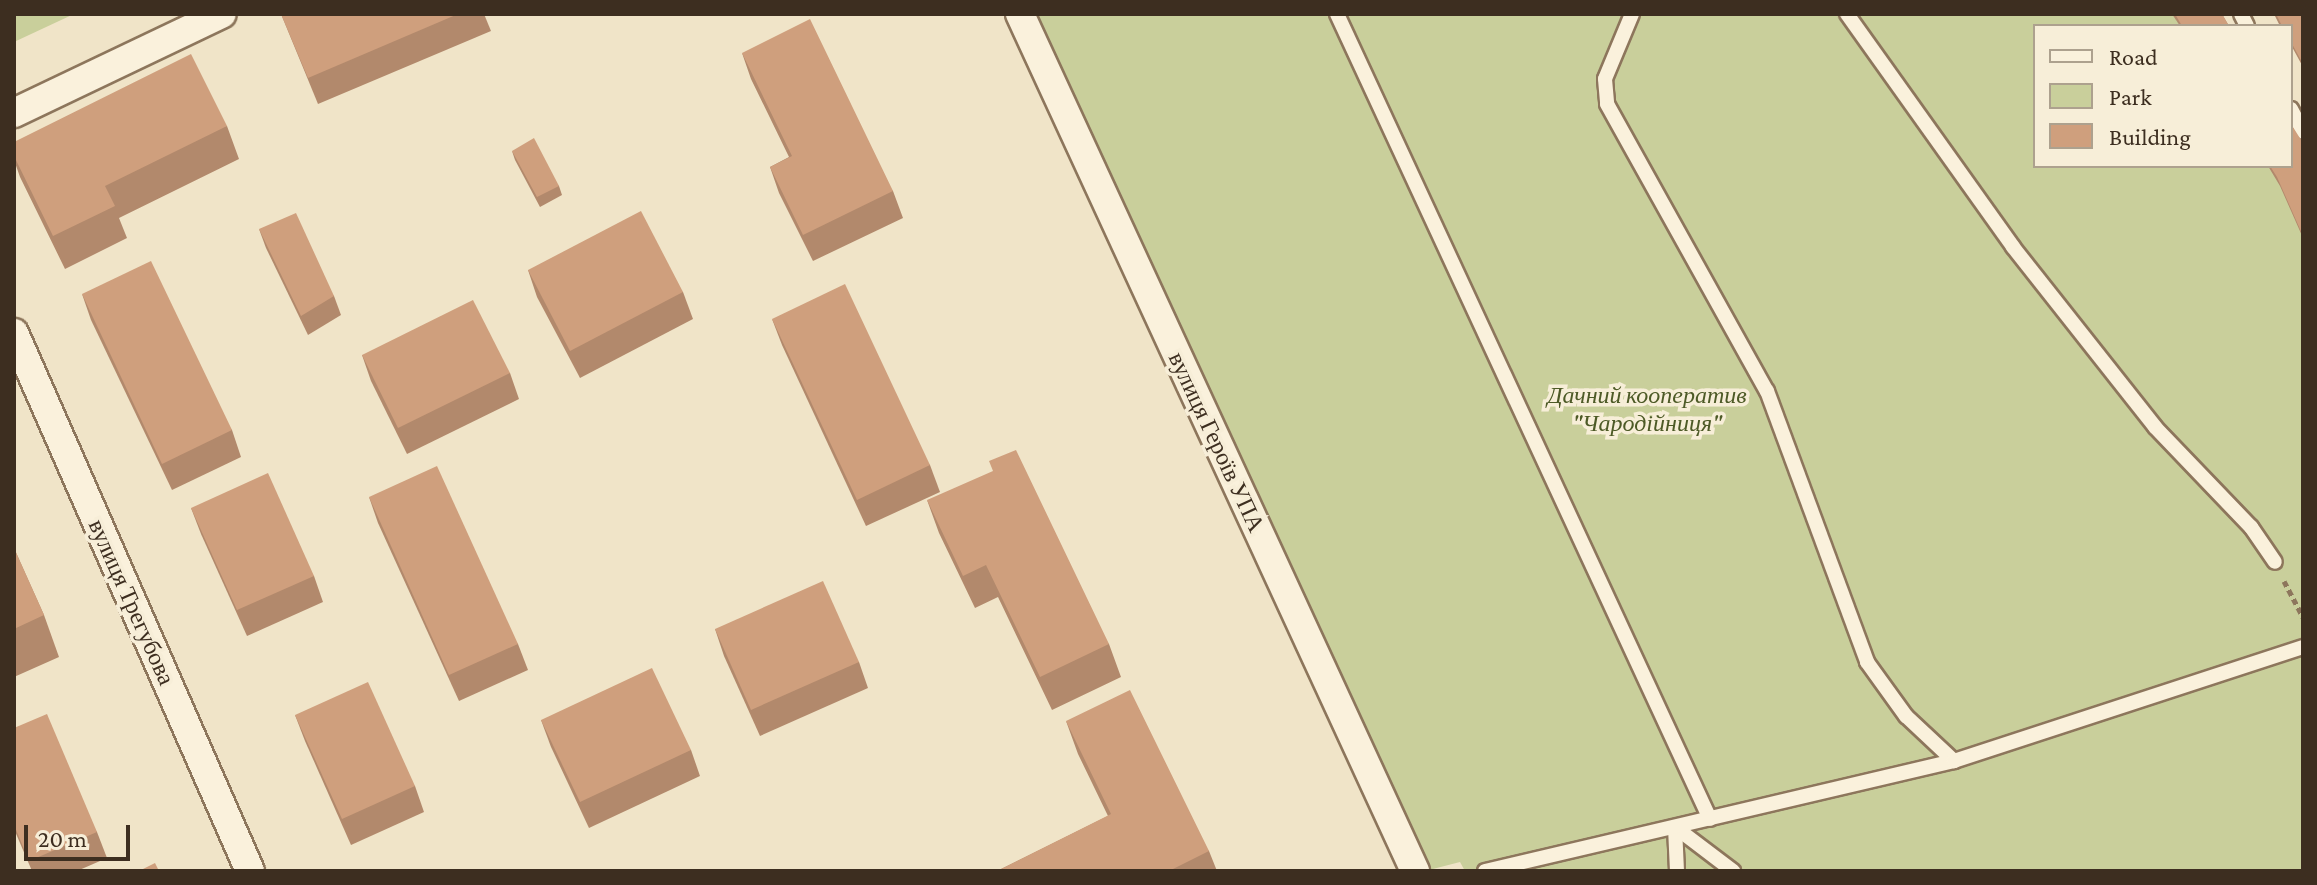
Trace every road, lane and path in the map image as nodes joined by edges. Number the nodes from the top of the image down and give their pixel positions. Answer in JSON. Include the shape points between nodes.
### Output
{"nodes":[{"id":1,"x":222,"y":14,"type":"edge"},
{"id":2,"x":1020,"y":14,"type":"edge"},
{"id":3,"x":1337,"y":14,"type":"edge"},
{"id":4,"x":1632,"y":14,"type":"edge"},
{"id":5,"x":1847,"y":14,"type":"edge"},
{"id":6,"x":14,"y":113,"type":"edge"},
{"id":7,"x":2293,"y":113,"type":"edge"},
{"id":8,"x":2303,"y":132,"type":"edge"},
{"id":9,"x":14,"y":333,"type":"edge"},
{"id":10,"x":2275,"y":562,"type":"joint"},
{"id":11,"x":2303,"y":617,"type":"edge"},
{"id":12,"x":2303,"y":647,"type":"edge"},
{"id":13,"x":1954,"y":761,"type":"junction"},
{"id":14,"x":1710,"y":819,"type":"junction"},
{"id":15,"x":1675,"y":827,"type":"junction"},
{"id":16,"x":250,"y":871,"type":"edge"},
{"id":17,"x":1415,"y":871,"type":"edge"},
{"id":18,"x":1485,"y":871,"type":"edge"},
{"id":19,"x":1677,"y":871,"type":"edge"},
{"id":20,"x":1733,"y":871,"type":"edge"}],
"edges":[{"from":1,"to":6,"type":"street"},
{"from":2,"to":17,"type":"street","name":"вулиця Героїв УПА"},
{"from":3,"to":14,"type":"lane"},
{"from":4,"to":13,"type":"lane","via":[[1605,79],[1607,104],[1767,391],[1867,662],[1906,716]]},
{"from":5,"to":10,"type":"lane","via":[[2013,247],[2155,427],[2251,527]]},
{"from":7,"to":8,"type":"lane"},
{"from":9,"to":16,"type":"street","name":"вулиця Трегубова"},
{"from":10,"to":11,"type":"path"},
{"from":12,"to":13,"type":"lane"},
{"from":13,"to":14,"type":"lane"},
{"from":14,"to":15,"type":"lane"},
{"from":15,"to":18,"type":"lane"},
{"from":15,"to":19,"type":"lane"},
{"from":15,"to":20,"type":"lane"}]}
